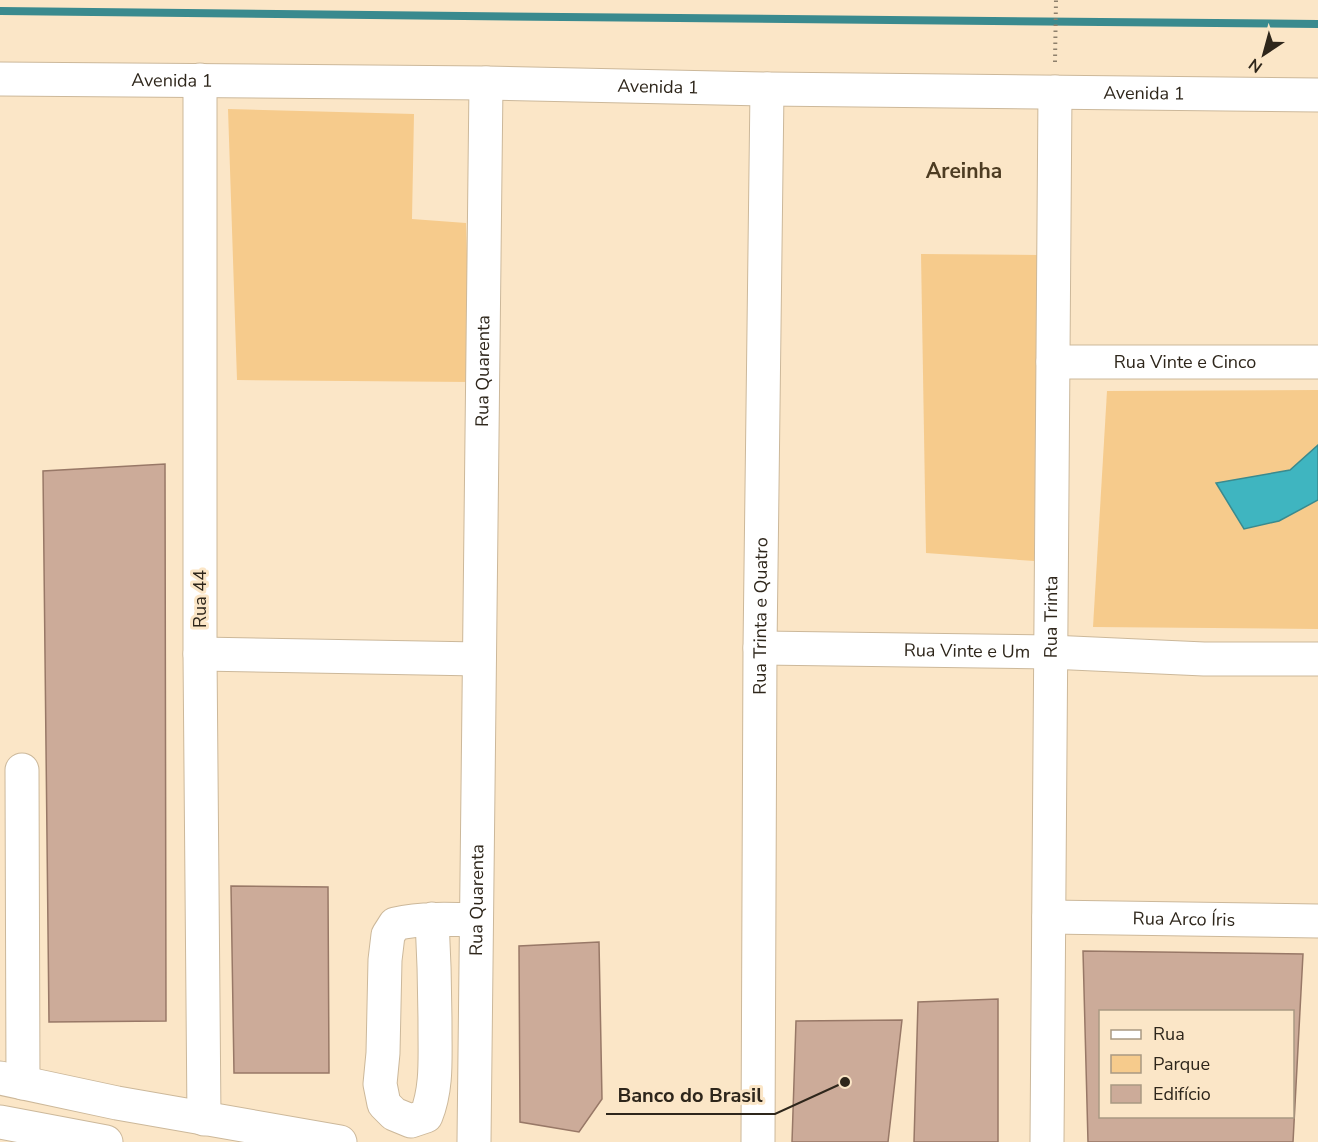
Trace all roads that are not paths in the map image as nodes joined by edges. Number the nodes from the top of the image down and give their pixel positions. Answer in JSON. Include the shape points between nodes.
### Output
{"nodes":[{"id":1,"x":0,"y":79,"type":"edge"},
{"id":2,"x":200,"y":80,"type":"junction"},
{"id":3,"x":486,"y":83,"type":"junction"},
{"id":4,"x":767,"y":89,"type":"junction"},
{"id":5,"x":1055,"y":92,"type":"junction"},
{"id":6,"x":1318,"y":94,"type":"edge"},
{"id":7,"x":1053,"y":362,"type":"junction"},
{"id":8,"x":1318,"y":362,"type":"edge"},
{"id":9,"x":760,"y":648,"type":"junction"},
{"id":10,"x":1050,"y":652,"type":"junction"},
{"id":11,"x":200,"y":654,"type":"junction"},
{"id":12,"x":479,"y":659,"type":"junction"},
{"id":13,"x":1318,"y":659,"type":"edge"},
{"id":14,"x":22,"y":770,"type":"dead end"},
{"id":15,"x":1048,"y":917,"type":"junction"},
{"id":16,"x":432,"y":919,"type":"junction"},
{"id":17,"x":476,"y":921,"type":"junction"},
{"id":18,"x":1318,"y":921,"type":"edge"},
{"id":19,"x":12,"y":1080,"type":"edge"},
{"id":20,"x":0,"y":1122,"type":"edge"},
{"id":21,"x":206,"y":1131,"type":"edge"},
{"id":22,"x":106,"y":1142,"type":"edge"},
{"id":23,"x":340,"y":1142,"type":"edge"},
{"id":24,"x":474,"y":1142,"type":"edge"},
{"id":25,"x":758,"y":1142,"type":"edge"},
{"id":26,"x":1047,"y":1142,"type":"edge"}],
"edges":[{"from":1,"to":2,"type":"street","name":"Avenida 1"},
{"from":2,"to":3,"type":"street","name":"Avenida 1"},
{"from":2,"to":11,"type":"street","name":"Rua 44"},
{"from":3,"to":4,"type":"street","name":"Avenida 1"},
{"from":3,"to":12,"type":"street","name":"Rua Quarenta"},
{"from":4,"to":5,"type":"street","name":"Avenida 1"},
{"from":4,"to":9,"type":"street","name":"Rua Trinta e Quatro"},
{"from":5,"to":6,"type":"street","name":"Avenida 1"},
{"from":5,"to":7,"type":"street","name":"Rua Trinta"},
{"from":7,"to":8,"type":"street","name":"Rua Vinte e Cinco"},
{"from":7,"to":10,"type":"street","name":"Rua Trinta"},
{"from":9,"to":10,"type":"street","name":"Rua Vinte e Um"},
{"from":9,"to":25,"type":"street","name":"Rua Trinta e Quatro"},
{"from":10,"to":13,"type":"street","name":"Rua Vinte e Um"},
{"from":10,"to":15,"type":"street","name":"Rua Trinta"},
{"from":11,"to":12,"type":"street"},
{"from":11,"to":21,"type":"street","name":"Rua 44"},
{"from":12,"to":17,"type":"street","name":"Rua Quarenta"},
{"from":14,"to":19,"type":"street"},
{"from":15,"to":18,"type":"street","name":"Rua Arco Íris"},
{"from":15,"to":26,"type":"street","name":"Rua Trinta"},
{"from":16,"to":16,"type":"street","via":[[395,924],[388,935],[385,960],[380,1084],[384,1104],[394,1114],[411,1120],[426,1116],[435,1073]]},
{"from":16,"to":17,"type":"street"},
{"from":17,"to":24,"type":"street","name":"Rua Quarenta"},
{"from":19,"to":21,"type":"street","via":[[117,1103]]},
{"from":20,"to":22,"type":"street"},
{"from":21,"to":23,"type":"street"}]}
